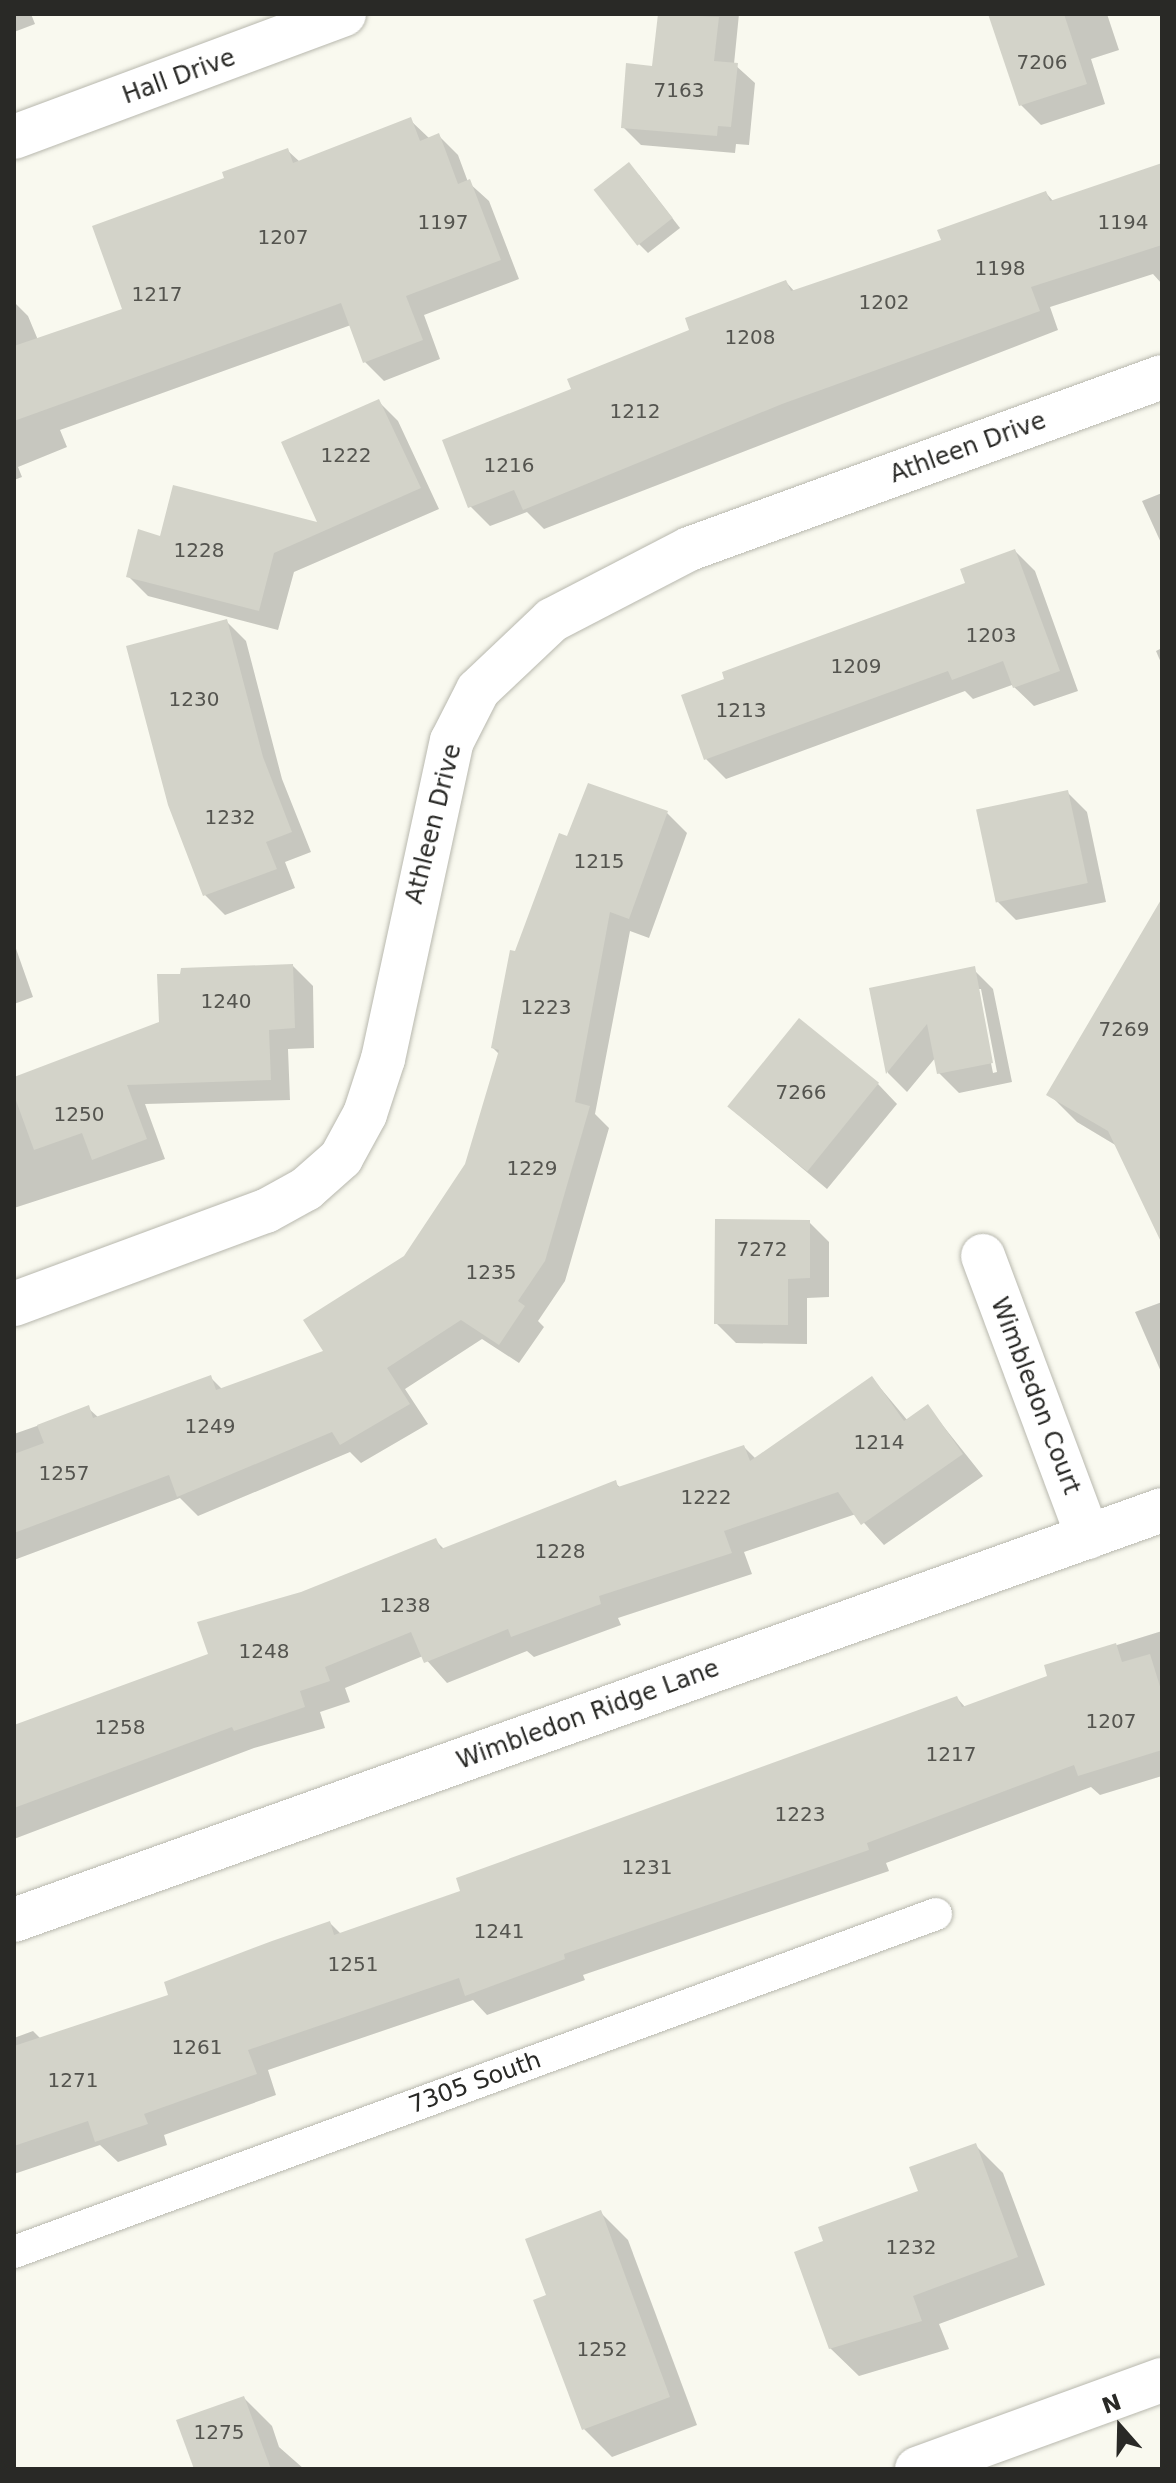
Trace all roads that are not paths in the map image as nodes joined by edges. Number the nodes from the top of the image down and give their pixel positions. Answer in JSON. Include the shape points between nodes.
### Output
{"nodes":[{"id":1,"x":344,"y":14,"type":"edge"},
{"id":2,"x":14,"y":137,"type":"edge"},
{"id":3,"x":1162,"y":377,"type":"edge"},
{"id":4,"x":983,"y":1256,"type":"dead end"},
{"id":5,"x":14,"y":1304,"type":"edge"},
{"id":6,"x":1162,"y":1510,"type":"edge"},
{"id":7,"x":1088,"y":1537,"type":"junction"},
{"id":8,"x":936,"y":1914,"type":"dead end"},
{"id":9,"x":14,"y":1920,"type":"edge"},
{"id":10,"x":14,"y":2252,"type":"edge"},
{"id":11,"x":1162,"y":2380,"type":"edge"},
{"id":12,"x":917,"y":2469,"type":"edge"}],
"edges":[{"from":1,"to":2,"type":"street","name":"Hall Drive"},
{"from":3,"to":5,"type":"street","name":"Athleen Drive","via":[[689,549],[552,620],[478,690],[452,741],[383,1059],[365,1114],[341,1158],[306,1189],[266,1211]]},
{"from":4,"to":7,"type":"street","name":"Wimbledon Court"},
{"from":6,"to":7,"type":"street","name":"Wimbledon Ridge Lane"},
{"from":7,"to":9,"type":"street","name":"Wimbledon Ridge Lane"},
{"from":8,"to":10,"type":"lane","name":"7305 South"},
{"from":11,"to":12,"type":"street"}]}
